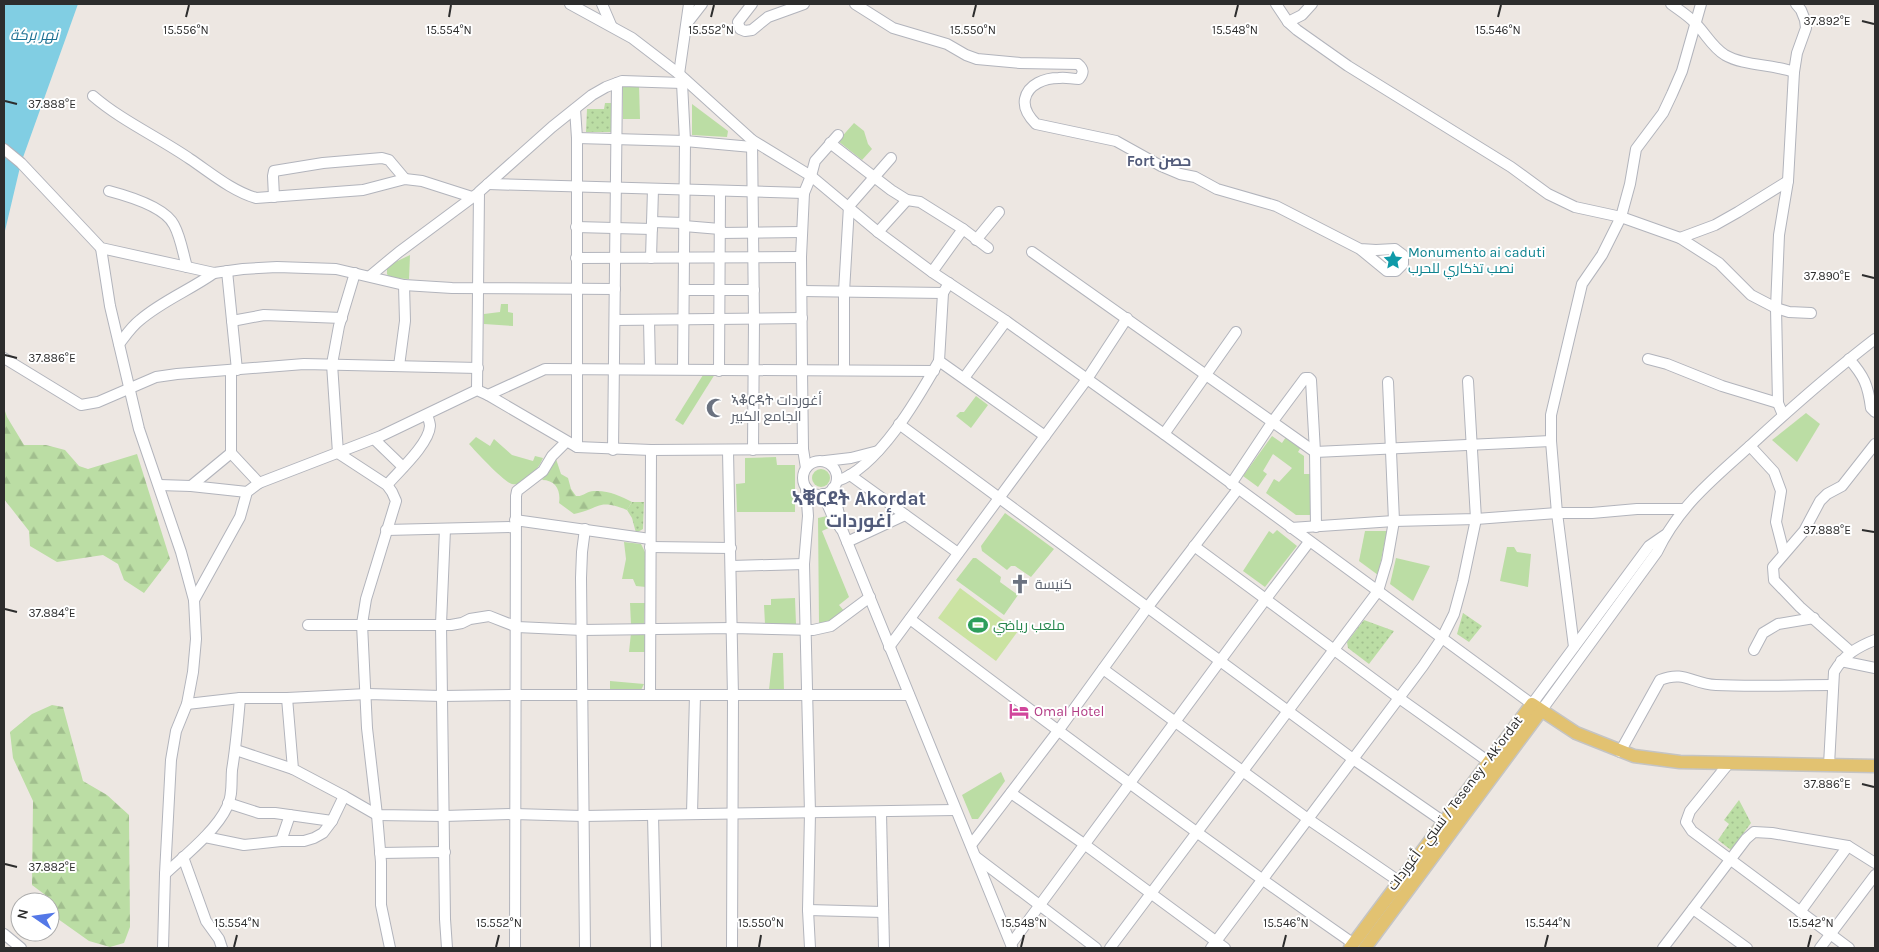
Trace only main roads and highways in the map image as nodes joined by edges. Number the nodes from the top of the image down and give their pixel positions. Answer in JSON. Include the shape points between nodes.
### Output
{"nodes":[{"id":1,"x":1537,"y":708,"type":"junction"},
{"id":2,"x":1875,"y":766,"type":"edge"},
{"id":3,"x":1356,"y":947,"type":"edge"}],
"edges":[{"from":1,"to":2,"type":"main road","name":"تسني - أغوردات / Teseney - Ak'ordat","via":[[1576,733],[1620,752],[1656,760]]},
{"from":1,"to":3,"type":"main road","name":"تسني - أغوردات / Teseney - Ak'ordat"},
{"from":1,"to":3,"type":"main road","via":[[1489,762]]}]}
